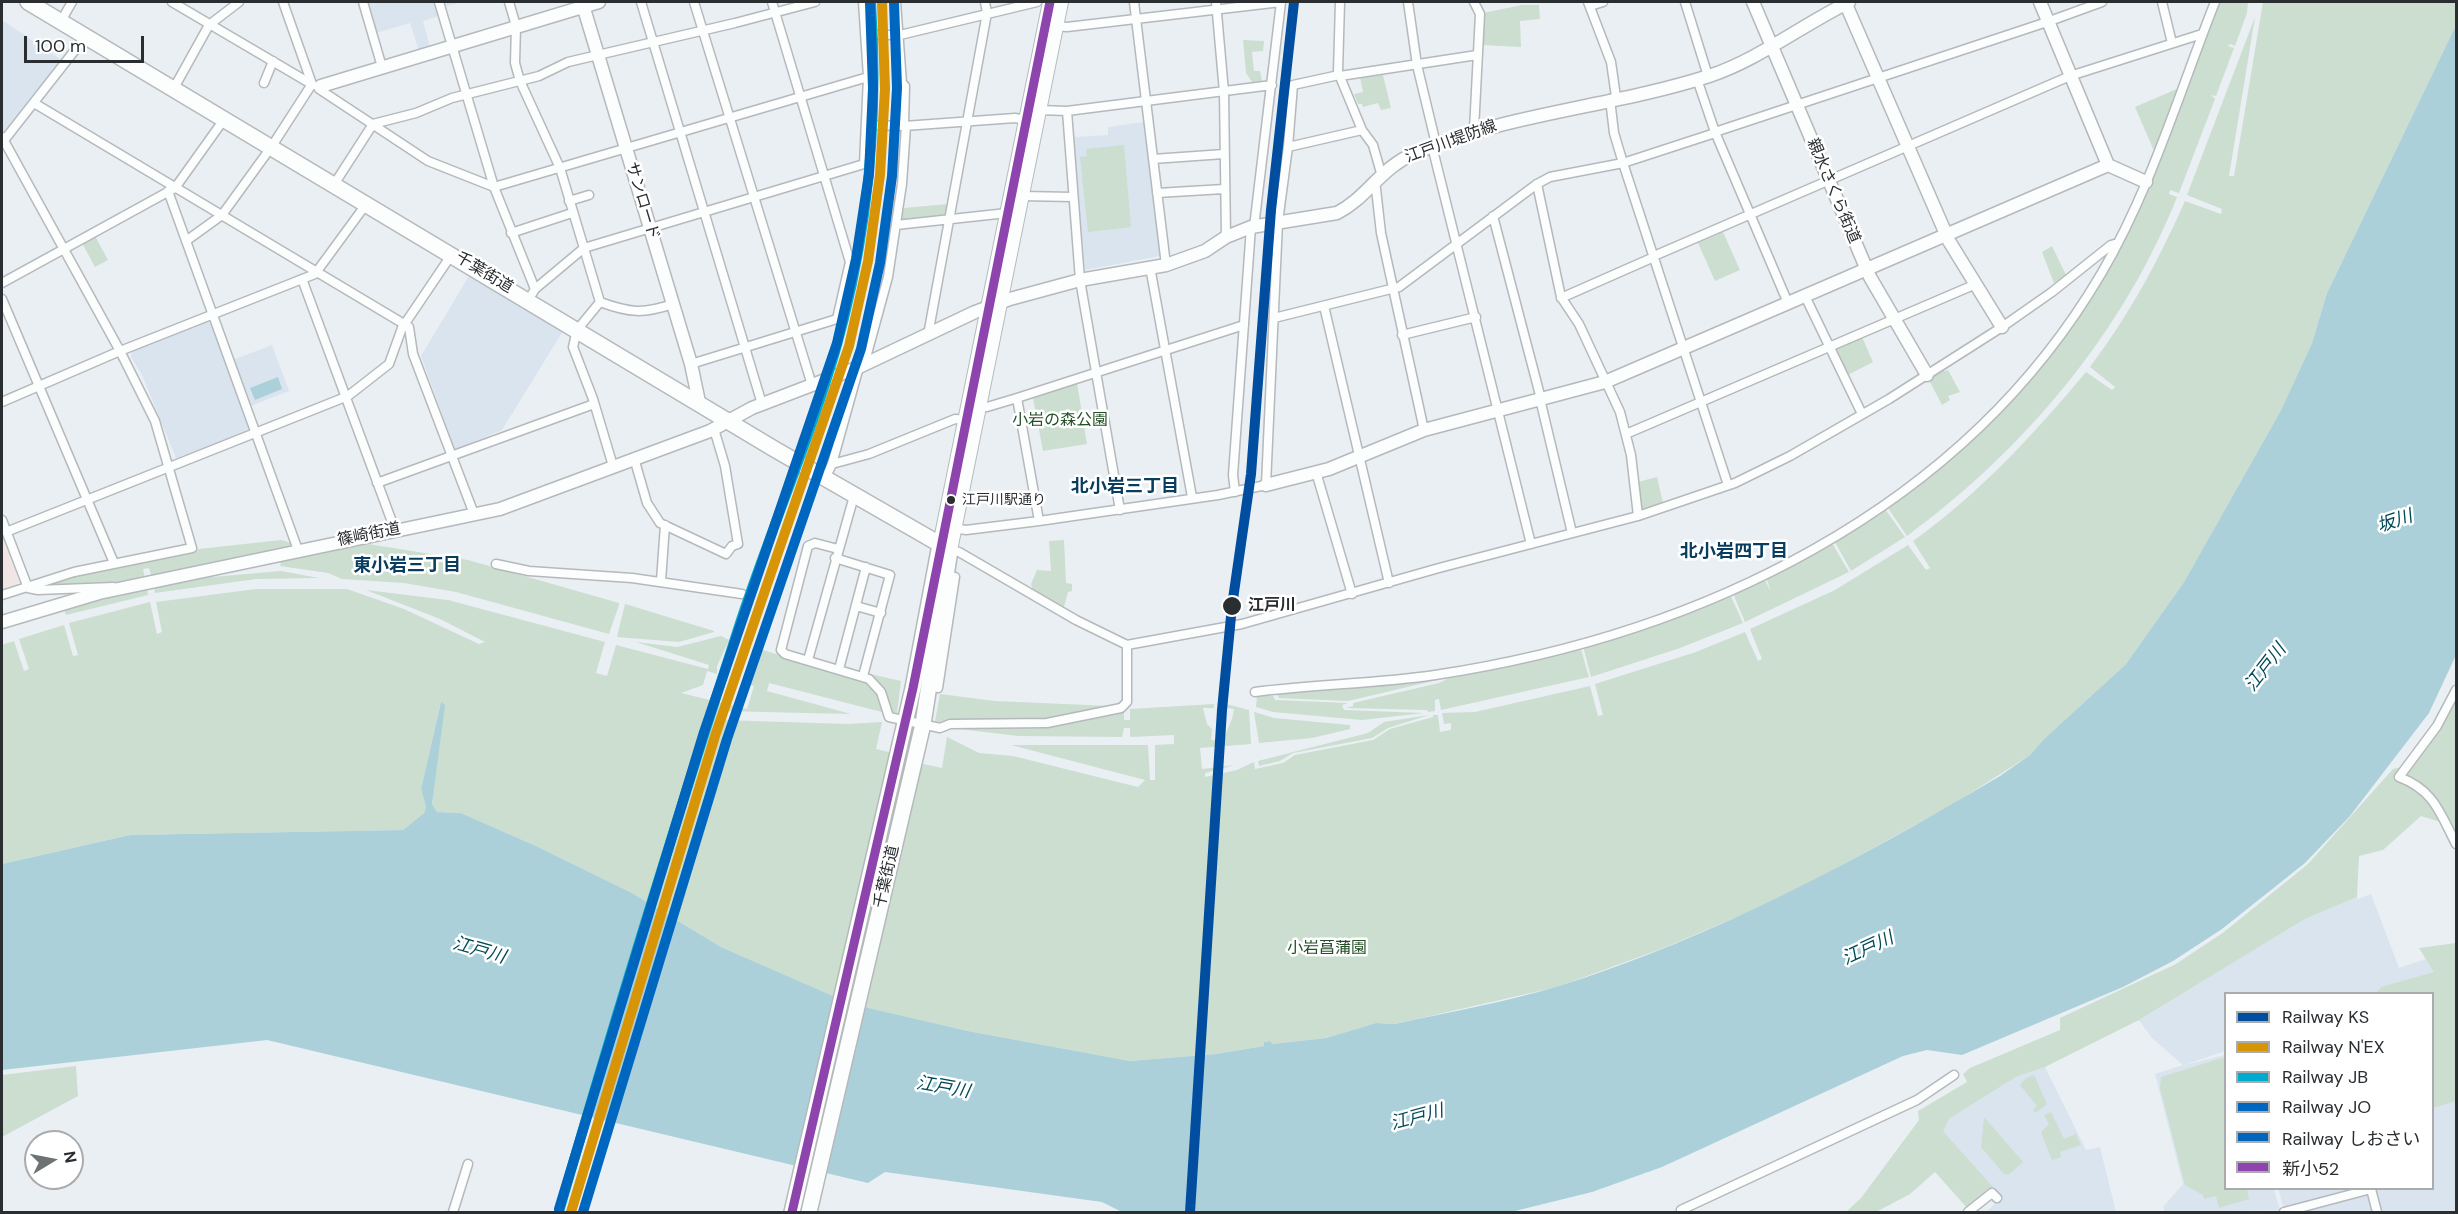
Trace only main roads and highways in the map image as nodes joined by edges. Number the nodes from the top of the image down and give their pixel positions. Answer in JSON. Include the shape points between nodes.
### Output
{"nodes":[{"id":1,"x":28,"y":2,"type":"edge"},
{"id":2,"x":1047,"y":2,"type":"edge"},
{"id":3,"x":994,"y":305,"type":"junction"},
{"id":4,"x":950,"y":527,"type":"junction"},
{"id":5,"x":939,"y":544,"type":"junction"},
{"id":6,"x":794,"y":1206,"type":"edge"},
{"id":7,"x":811,"y":1208,"type":"edge"}],
"edges":[{"from":1,"to":5,"type":"highway","name":"千葉街道","via":[[452,254],[532,295],[577,330]]},
{"from":2,"to":3,"type":"main road","via":[[1007,213]]},
{"from":2,"to":3,"type":"main road","via":[[1056,26]]},
{"from":3,"to":4,"type":"main road","via":[[966,420]]},
{"from":3,"to":4,"type":"main road","via":[[980,406]]},
{"from":4,"to":5,"type":"main road"},
{"from":5,"to":6,"type":"highway","name":"千葉街道","via":[[929,548],[913,656],[913,687]]},
{"from":5,"to":7,"type":"highway","name":"千葉街道","via":[[946,576],[921,729]]}]}
